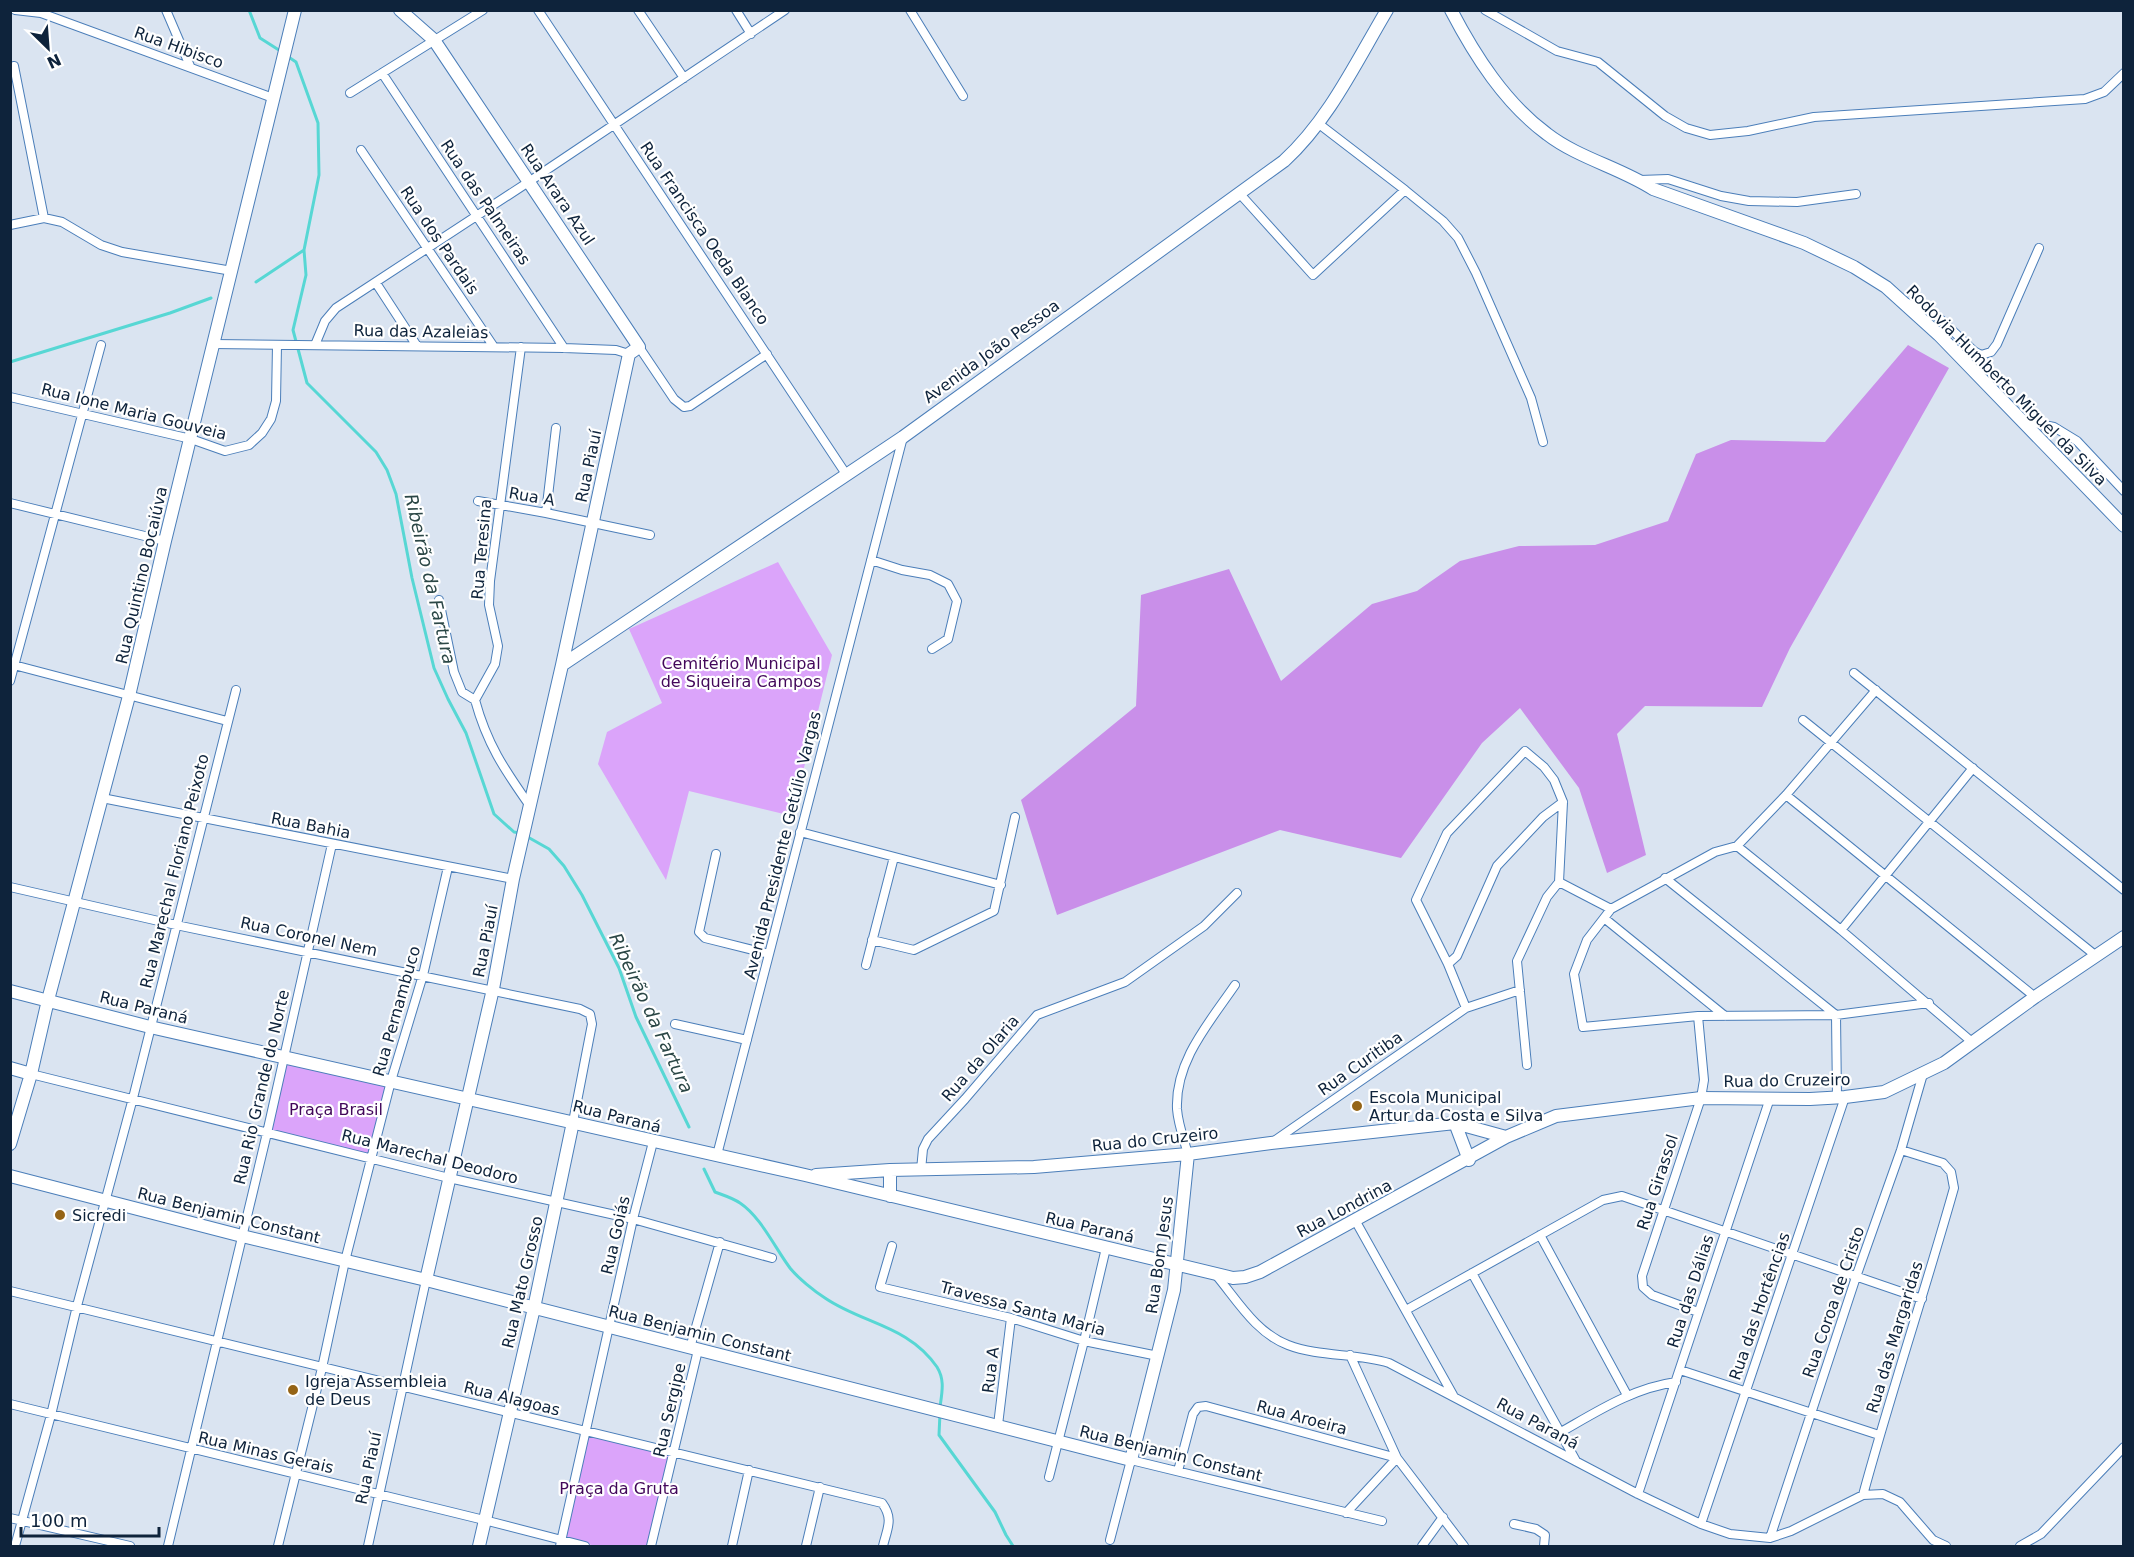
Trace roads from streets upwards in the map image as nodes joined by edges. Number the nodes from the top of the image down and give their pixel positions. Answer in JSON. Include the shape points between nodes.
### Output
{"nodes":[{"id":1,"x":15,"y":10,"type":"edge"},
{"id":2,"x":166,"y":10,"type":"edge"},
{"id":3,"x":295,"y":10,"type":"edge"},
{"id":4,"x":400,"y":10,"type":"edge"},
{"id":5,"x":483,"y":10,"type":"edge"},
{"id":6,"x":538,"y":10,"type":"edge"},
{"id":7,"x":638,"y":10,"type":"edge"},
{"id":8,"x":736,"y":10,"type":"edge"},
{"id":9,"x":785,"y":10,"type":"edge"},
{"id":10,"x":910,"y":10,"type":"edge"},
{"id":11,"x":1387,"y":10,"type":"edge"},
{"id":12,"x":1451,"y":10,"type":"edge"},
{"id":13,"x":1485,"y":10,"type":"edge"},
{"id":14,"x":40,"y":12,"type":"edge"},
{"id":15,"x":751,"y":34,"type":"junction"},
{"id":16,"x":434,"y":40,"type":"junction"},
{"id":17,"x":14,"y":66,"type":"dead end"},
{"id":18,"x":190,"y":66,"type":"junction"},
{"id":19,"x":382,"y":73,"type":"junction"},
{"id":20,"x":2124,"y":73,"type":"edge"},
{"id":21,"x":684,"y":78,"type":"junction"},
{"id":22,"x":350,"y":93,"type":"dead end"},
{"id":23,"x":963,"y":96,"type":"dead end"},
{"id":24,"x":273,"y":98,"type":"junction"},
{"id":25,"x":1319,"y":124,"type":"junction"},
{"id":26,"x":614,"y":125,"type":"junction"},
{"id":27,"x":361,"y":150,"type":"dead end"},
{"id":28,"x":1639,"y":180,"type":"junction"},
{"id":29,"x":531,"y":181,"type":"junction"},
{"id":30,"x":1406,"y":190,"type":"junction"},
{"id":31,"x":1240,"y":194,"type":"junction"},
{"id":32,"x":1856,"y":194,"type":"dead end"},
{"id":33,"x":477,"y":216,"type":"junction"},
{"id":34,"x":44,"y":218,"type":"junction"},
{"id":35,"x":10,"y":225,"type":"edge"},
{"id":36,"x":427,"y":248,"type":"junction"},
{"id":37,"x":2039,"y":248,"type":"dead end"},
{"id":38,"x":232,"y":271,"type":"junction"},
{"id":39,"x":376,"y":283,"type":"junction"},
{"id":40,"x":1905,"y":303,"type":"junction"},
{"id":41,"x":213,"y":344,"type":"junction"},
{"id":42,"x":101,"y":345,"type":"dead end"},
{"id":43,"x":277,"y":345,"type":"junction"},
{"id":44,"x":311,"y":345,"type":"junction"},
{"id":45,"x":417,"y":346,"type":"junction"},
{"id":46,"x":494,"y":347,"type":"junction"},
{"id":47,"x":521,"y":348,"type":"junction"},
{"id":48,"x":564,"y":348,"type":"junction"},
{"id":49,"x":634,"y":350,"type":"junction"},
{"id":50,"x":768,"y":354,"type":"junction"},
{"id":51,"x":10,"y":396,"type":"edge"},
{"id":52,"x":81,"y":413,"type":"junction"},
{"id":53,"x":2020,"y":421,"type":"junction"},
{"id":54,"x":556,"y":428,"type":"dead end"},
{"id":55,"x":903,"y":437,"type":"junction"},
{"id":56,"x":191,"y":439,"type":"junction"},
{"id":57,"x":1543,"y":442,"type":"dead end"},
{"id":58,"x":846,"y":474,"type":"junction"},
{"id":59,"x":2124,"y":491,"type":"edge"},
{"id":60,"x":478,"y":501,"type":"dead end"},
{"id":61,"x":10,"y":503,"type":"edge"},
{"id":62,"x":499,"y":505,"type":"junction"},
{"id":63,"x":546,"y":513,"type":"junction"},
{"id":64,"x":56,"y":514,"type":"junction"},
{"id":65,"x":592,"y":523,"type":"junction"},
{"id":66,"x":2124,"y":526,"type":"edge"},
{"id":67,"x":650,"y":535,"type":"dead end"},
{"id":68,"x":165,"y":541,"type":"junction"},
{"id":69,"x":871,"y":560,"type":"junction"},
{"id":70,"x":439,"y":600,"type":"dead end"},
{"id":71,"x":932,"y":649,"type":"dead end"},
{"id":72,"x":13,"y":665,"type":"edge"},
{"id":73,"x":562,"y":665,"type":"junction"},
{"id":74,"x":1854,"y":673,"type":"dead end"},
{"id":75,"x":10,"y":681,"type":"edge"},
{"id":76,"x":236,"y":690,"type":"dead end"},
{"id":77,"x":1876,"y":690,"type":"junction"},
{"id":78,"x":129,"y":696,"type":"junction"},
{"id":79,"x":475,"y":700,"type":"junction"},
{"id":80,"x":1803,"y":720,"type":"dead end"},
{"id":81,"x":227,"y":721,"type":"junction"},
{"id":82,"x":1831,"y":744,"type":"junction"},
{"id":83,"x":1973,"y":768,"type":"junction"},
{"id":84,"x":1786,"y":795,"type":"junction"},
{"id":85,"x":102,"y":798,"type":"junction"},
{"id":86,"x":1563,"y":802,"type":"junction"},
{"id":87,"x":530,"y":806,"type":"junction"},
{"id":88,"x":1015,"y":817,"type":"dead end"},
{"id":89,"x":204,"y":820,"type":"junction"},
{"id":90,"x":1930,"y":822,"type":"junction"},
{"id":91,"x":800,"y":832,"type":"junction"},
{"id":92,"x":332,"y":844,"type":"junction"},
{"id":93,"x":1737,"y":846,"type":"junction"},
{"id":94,"x":716,"y":854,"type":"dead end"},
{"id":95,"x":894,"y":857,"type":"junction"},
{"id":96,"x":448,"y":867,"type":"junction"},
{"id":97,"x":1885,"y":877,"type":"junction"},
{"id":98,"x":513,"y":879,"type":"junction"},
{"id":99,"x":1665,"y":879,"type":"junction"},
{"id":100,"x":1559,"y":882,"type":"junction"},
{"id":101,"x":1001,"y":885,"type":"junction"},
{"id":102,"x":10,"y":887,"type":"edge"},
{"id":103,"x":2124,"y":890,"type":"edge"},
{"id":104,"x":1238,"y":893,"type":"dead end"},
{"id":105,"x":74,"y":901,"type":"junction"},
{"id":106,"x":1611,"y":909,"type":"junction"},
{"id":107,"x":1604,"y":918,"type":"junction"},
{"id":108,"x":176,"y":925,"type":"junction"},
{"id":109,"x":1841,"y":930,"type":"junction"},
{"id":110,"x":2124,"y":937,"type":"edge"},
{"id":111,"x":872,"y":940,"type":"junction"},
{"id":112,"x":308,"y":951,"type":"junction"},
{"id":113,"x":769,"y":954,"type":"junction"},
{"id":114,"x":2096,"y":955,"type":"junction"},
{"id":115,"x":1448,"y":963,"type":"junction"},
{"id":116,"x":866,"y":965,"type":"dead end"},
{"id":117,"x":423,"y":975,"type":"junction"},
{"id":118,"x":1235,"y":985,"type":"dead end"},
{"id":119,"x":493,"y":989,"type":"junction"},
{"id":120,"x":1520,"y":990,"type":"junction"},
{"id":121,"x":10,"y":991,"type":"edge"},
{"id":122,"x":2035,"y":997,"type":"junction"},
{"id":123,"x":48,"y":1000,"type":"junction"},
{"id":124,"x":1929,"y":1003,"type":"junction"},
{"id":125,"x":1466,"y":1008,"type":"junction"},
{"id":126,"x":1836,"y":1015,"type":"junction"},
{"id":127,"x":1698,"y":1016,"type":"junction"},
{"id":128,"x":1725,"y":1016,"type":"junction"},
{"id":129,"x":592,"y":1024,"type":"joint"},
{"id":130,"x":675,"y":1024,"type":"dead end"},
{"id":131,"x":150,"y":1027,"type":"junction"},
{"id":132,"x":747,"y":1040,"type":"junction"},
{"id":133,"x":1972,"y":1041,"type":"junction"},
{"id":134,"x":284,"y":1057,"type":"junction"},
{"id":135,"x":1527,"y":1065,"type":"dead end"},
{"id":136,"x":10,"y":1068,"type":"edge"},
{"id":137,"x":31,"y":1074,"type":"junction"},
{"id":138,"x":1923,"y":1074,"type":"junction"},
{"id":139,"x":391,"y":1081,"type":"junction"},
{"id":140,"x":133,"y":1098,"type":"junction"},
{"id":141,"x":467,"y":1098,"type":"junction"},
{"id":142,"x":1701,"y":1098,"type":"junction"},
{"id":143,"x":1770,"y":1098,"type":"junction"},
{"id":144,"x":1841,"y":1098,"type":"junction"},
{"id":145,"x":1556,"y":1116,"type":"joint"},
{"id":146,"x":573,"y":1122,"type":"junction"},
{"id":147,"x":1455,"y":1123,"type":"junction"},
{"id":148,"x":267,"y":1134,"type":"junction"},
{"id":149,"x":1506,"y":1137,"type":"junction"},
{"id":150,"x":652,"y":1142,"type":"junction"},
{"id":151,"x":1271,"y":1143,"type":"junction"},
{"id":152,"x":10,"y":1144,"type":"edge"},
{"id":153,"x":1901,"y":1150,"type":"junction"},
{"id":154,"x":1188,"y":1154,"type":"junction"},
{"id":155,"x":717,"y":1155,"type":"junction"},
{"id":156,"x":372,"y":1160,"type":"junction"},
{"id":157,"x":1468,"y":1160,"type":"junction"},
{"id":158,"x":890,"y":1170,"type":"junction"},
{"id":159,"x":921,"y":1170,"type":"junction"},
{"id":160,"x":805,"y":1175,"type":"junction"},
{"id":161,"x":10,"y":1176,"type":"edge"},
{"id":162,"x":449,"y":1178,"type":"junction"},
{"id":163,"x":890,"y":1197,"type":"junction"},
{"id":164,"x":105,"y":1200,"type":"junction"},
{"id":165,"x":556,"y":1203,"type":"junction"},
{"id":166,"x":1662,"y":1211,"type":"junction"},
{"id":167,"x":633,"y":1219,"type":"junction"},
{"id":168,"x":1354,"y":1220,"type":"junction"},
{"id":169,"x":1725,"y":1233,"type":"junction"},
{"id":170,"x":1540,"y":1235,"type":"junction"},
{"id":171,"x":242,"y":1236,"type":"junction"},
{"id":172,"x":720,"y":1242,"type":"junction"},
{"id":173,"x":892,"y":1246,"type":"dead end"},
{"id":174,"x":1106,"y":1248,"type":"junction"},
{"id":175,"x":1792,"y":1255,"type":"junction"},
{"id":176,"x":772,"y":1258,"type":"dead end"},
{"id":177,"x":345,"y":1261,"type":"junction"},
{"id":178,"x":1177,"y":1264,"type":"junction"},
{"id":179,"x":1472,"y":1273,"type":"junction"},
{"id":180,"x":1216,"y":1274,"type":"junction"},
{"id":181,"x":1856,"y":1277,"type":"junction"},
{"id":182,"x":1233,"y":1278,"type":"joint"},
{"id":183,"x":426,"y":1280,"type":"junction"},
{"id":184,"x":10,"y":1291,"type":"edge"},
{"id":185,"x":1922,"y":1299,"type":"junction"},
{"id":186,"x":77,"y":1306,"type":"junction"},
{"id":187,"x":534,"y":1308,"type":"junction"},
{"id":188,"x":1406,"y":1310,"type":"junction"},
{"id":189,"x":1698,"y":1312,"type":"junction"},
{"id":190,"x":1011,"y":1318,"type":"junction"},
{"id":191,"x":609,"y":1327,"type":"junction"},
{"id":192,"x":217,"y":1341,"type":"junction"},
{"id":193,"x":1084,"y":1341,"type":"junction"},
{"id":194,"x":694,"y":1349,"type":"junction"},
{"id":195,"x":1350,"y":1355,"type":"junction"},
{"id":196,"x":1158,"y":1356,"type":"junction"},
{"id":197,"x":322,"y":1368,"type":"junction"},
{"id":198,"x":1680,"y":1370,"type":"junction"},
{"id":199,"x":1676,"y":1382,"type":"junction"},
{"id":200,"x":402,"y":1386,"type":"junction"},
{"id":201,"x":1746,"y":1390,"type":"junction"},
{"id":202,"x":1627,"y":1395,"type":"junction"},
{"id":203,"x":1454,"y":1396,"type":"junction"},
{"id":204,"x":10,"y":1404,"type":"edge"},
{"id":205,"x":509,"y":1412,"type":"junction"},
{"id":206,"x":1812,"y":1412,"type":"junction"},
{"id":207,"x":51,"y":1415,"type":"junction"},
{"id":208,"x":998,"y":1425,"type":"junction"},
{"id":209,"x":586,"y":1432,"type":"junction"},
{"id":210,"x":1561,"y":1432,"type":"junction"},
{"id":211,"x":1879,"y":1435,"type":"junction"},
{"id":212,"x":1058,"y":1442,"type":"junction"},
{"id":213,"x":2124,"y":1447,"type":"edge"},
{"id":214,"x":191,"y":1450,"type":"junction"},
{"id":215,"x":674,"y":1453,"type":"junction"},
{"id":216,"x":1397,"y":1458,"type":"junction"},
{"id":217,"x":1131,"y":1460,"type":"junction"},
{"id":218,"x":1577,"y":1462,"type":"junction"},
{"id":219,"x":749,"y":1470,"type":"junction"},
{"id":220,"x":1178,"y":1471,"type":"junction"},
{"id":221,"x":296,"y":1475,"type":"junction"},
{"id":222,"x":1049,"y":1477,"type":"dead end"},
{"id":223,"x":820,"y":1487,"type":"junction"},
{"id":224,"x":1638,"y":1494,"type":"junction"},
{"id":225,"x":379,"y":1495,"type":"junction"},
{"id":226,"x":1863,"y":1495,"type":"junction"},
{"id":227,"x":1346,"y":1513,"type":"junction"},
{"id":228,"x":1443,"y":1517,"type":"junction"},
{"id":229,"x":10,"y":1518,"type":"edge"},
{"id":230,"x":484,"y":1520,"type":"junction"},
{"id":231,"x":21,"y":1521,"type":"junction"},
{"id":232,"x":1382,"y":1521,"type":"dead end"},
{"id":233,"x":1514,"y":1524,"type":"dead end"},
{"id":234,"x":1701,"y":1524,"type":"junction"},
{"id":235,"x":1770,"y":1538,"type":"junction"},
{"id":236,"x":1110,"y":1540,"type":"dead end"},
{"id":237,"x":561,"y":1544,"type":"edge"},
{"id":238,"x":15,"y":1546,"type":"edge"},
{"id":239,"x":130,"y":1546,"type":"edge"},
{"id":240,"x":168,"y":1546,"type":"edge"},
{"id":241,"x":278,"y":1546,"type":"edge"},
{"id":242,"x":368,"y":1546,"type":"edge"},
{"id":243,"x":479,"y":1546,"type":"edge"},
{"id":244,"x":585,"y":1546,"type":"edge"},
{"id":245,"x":651,"y":1546,"type":"edge"},
{"id":246,"x":732,"y":1546,"type":"edge"},
{"id":247,"x":806,"y":1546,"type":"edge"},
{"id":248,"x":883,"y":1546,"type":"edge"},
{"id":249,"x":1422,"y":1546,"type":"edge"},
{"id":250,"x":1464,"y":1546,"type":"edge"},
{"id":251,"x":1544,"y":1546,"type":"edge"},
{"id":252,"x":1946,"y":1546,"type":"edge"},
{"id":253,"x":2020,"y":1546,"type":"edge"}],
"edges":[{"from":1,"to":14,"type":"street","name":"Rua Hibisco"},
{"from":2,"to":18,"type":"street"},
{"from":3,"to":24,"type":"street","name":"Rua Quintino Bocaiúva"},
{"from":4,"to":16,"type":"street","name":"Rua Arara Azul"},
{"from":5,"to":16,"type":"street"},
{"from":6,"to":26,"type":"street","name":"Rua Francisca Oeda Blanco"},
{"from":7,"to":21,"type":"street"},
{"from":8,"to":15,"type":"street"},
{"from":9,"to":15,"type":"street"},
{"from":10,"to":23,"type":"street"},
{"from":11,"to":25,"type":"street","name":"Avenida João Pessoa"},
{"from":12,"to":28,"type":"street","name":"Rodovia Humberto Miguel da Silva","via":[[1492,78],[1518,109],[1547,135]]},
{"from":13,"to":20,"type":"street","via":[[1557,51],[1598,62],[1665,116],[1710,135],[1814,117],[2085,99],[2104,93]]},
{"from":14,"to":18,"type":"street","name":"Rua Hibisco"},
{"from":15,"to":21,"type":"street"},
{"from":16,"to":19,"type":"street"},
{"from":16,"to":29,"type":"street","name":"Rua Arara Azul"},
{"from":17,"to":34,"type":"street"},
{"from":18,"to":24,"type":"street","name":"Rua Hibisco"},
{"from":19,"to":22,"type":"street"},
{"from":19,"to":33,"type":"street","name":"Rua das Palmeiras"},
{"from":21,"to":26,"type":"street"},
{"from":24,"to":38,"type":"street","name":"Rua Quintino Bocaiúva"},
{"from":25,"to":30,"type":"street"},
{"from":25,"to":31,"type":"street","name":"Avenida João Pessoa","via":[[1284,161]]},
{"from":26,"to":29,"type":"street"},
{"from":26,"to":50,"type":"street","name":"Rua Francisca Oeda Blanco"},
{"from":27,"to":36,"type":"street","name":"Rua dos Pardais"},
{"from":28,"to":32,"type":"street","via":[[1668,179],[1749,201],[1797,202]]},
{"from":28,"to":40,"type":"street","name":"Rodovia Humberto Miguel da Silva","via":[[1653,189],[1804,243],[1854,267]]},
{"from":29,"to":33,"type":"street"},
{"from":29,"to":49,"type":"street","name":"Rua Arara Azul"},
{"from":30,"to":31,"type":"street","via":[[1313,275]]},
{"from":30,"to":57,"type":"street","via":[[1458,238],[1531,398]]},
{"from":31,"to":55,"type":"street","name":"Avenida João Pessoa"},
{"from":33,"to":36,"type":"street"},
{"from":33,"to":48,"type":"street","name":"Rua das Palmeiras"},
{"from":34,"to":35,"type":"street"},
{"from":34,"to":38,"type":"street","via":[[62,222],[101,246],[122,252]]},
{"from":36,"to":39,"type":"street"},
{"from":36,"to":46,"type":"street","name":"Rua dos Pardais"},
{"from":37,"to":40,"type":"street","via":[[1991,352],[1981,355],[1934,312]]},
{"from":38,"to":41,"type":"street","name":"Rua Quintino Bocaiúva"},
{"from":39,"to":44,"type":"street","via":[[336,308]]},
{"from":39,"to":45,"type":"street"},
{"from":40,"to":53,"type":"street","name":"Rodovia Humberto Miguel da Silva"},
{"from":41,"to":43,"type":"street","name":"Rua das Azaleias"},
{"from":41,"to":56,"type":"street","name":"Rua Quintino Bocaiúva"},
{"from":42,"to":52,"type":"street"},
{"from":43,"to":44,"type":"street","name":"Rua das Azaleias"},
{"from":43,"to":56,"type":"street","name":"Rua Ione Maria Gouveia","via":[[276,401],[262,433],[249,445],[225,451]]},
{"from":44,"to":45,"type":"street","name":"Rua das Azaleias"},
{"from":45,"to":46,"type":"street","name":"Rua das Azaleias"},
{"from":46,"to":47,"type":"street","name":"Rua das Azaleias"},
{"from":47,"to":48,"type":"street","name":"Rua das Azaleias"},
{"from":47,"to":62,"type":"street","name":"Rua Teresina"},
{"from":48,"to":49,"type":"street","name":"Rua das Azaleias"},
{"from":49,"to":50,"type":"street","name":"Rua Arara Azul","via":[[684,407]]},
{"from":49,"to":65,"type":"street","name":"Rua Piauí"},
{"from":50,"to":58,"type":"street","name":"Rua Francisca Oeda Blanco"},
{"from":51,"to":52,"type":"street","name":"Rua Ione Maria Gouveia"},
{"from":52,"to":56,"type":"street","name":"Rua Ione Maria Gouveia"},
{"from":52,"to":64,"type":"street"},
{"from":53,"to":59,"type":"street","via":[[2054,427],[2077,441]]},
{"from":53,"to":66,"type":"street","name":"Rodovia Humberto Miguel da Silva"},
{"from":54,"to":63,"type":"street"},
{"from":55,"to":58,"type":"street","name":"Avenida João Pessoa"},
{"from":55,"to":69,"type":"street","name":"Avenida Presidente Getúlio Vargas"},
{"from":56,"to":68,"type":"street","name":"Rua Quintino Bocaiúva"},
{"from":58,"to":73,"type":"street","name":"Avenida João Pessoa"},
{"from":60,"to":62,"type":"street","name":"Rua A"},
{"from":61,"to":64,"type":"street"},
{"from":62,"to":63,"type":"street","name":"Rua A"},
{"from":62,"to":79,"type":"street","name":"Rua Teresina","via":[[489,605],[498,646],[495,664]]},
{"from":63,"to":65,"type":"street","name":"Rua A"},
{"from":64,"to":68,"type":"street"},
{"from":64,"to":72,"type":"street"},
{"from":65,"to":67,"type":"street","name":"Rua A"},
{"from":65,"to":73,"type":"street","name":"Rua Piauí"},
{"from":68,"to":78,"type":"street","name":"Rua Quintino Bocaiúva"},
{"from":69,"to":71,"type":"street","via":[[930,575],[948,584],[957,601],[948,639]]},
{"from":69,"to":91,"type":"street","name":"Avenida Presidente Getúlio Vargas"},
{"from":70,"to":79,"type":"street","via":[[454,672],[462,692]]},
{"from":72,"to":75,"type":"street"},
{"from":72,"to":78,"type":"street"},
{"from":73,"to":87,"type":"street","name":"Rua Piauí"},
{"from":74,"to":77,"type":"street"},
{"from":76,"to":81,"type":"street","name":"Rua Marechal Floriano Peixoto"},
{"from":77,"to":82,"type":"street"},
{"from":77,"to":83,"type":"street"},
{"from":78,"to":81,"type":"street"},
{"from":78,"to":85,"type":"street","name":"Rua Quintino Bocaiúva"},
{"from":79,"to":87,"type":"street","via":[[483,729],[501,765]]},
{"from":80,"to":82,"type":"street"},
{"from":81,"to":89,"type":"street","name":"Rua Marechal Floriano Peixoto"},
{"from":82,"to":84,"type":"street"},
{"from":82,"to":90,"type":"street"},
{"from":83,"to":90,"type":"street"},
{"from":83,"to":103,"type":"street"},
{"from":84,"to":93,"type":"street"},
{"from":84,"to":97,"type":"street"},
{"from":85,"to":89,"type":"street","name":"Rua Bahia"},
{"from":85,"to":105,"type":"street","name":"Rua Quintino Bocaiúva"},
{"from":86,"to":100,"type":"street"},
{"from":86,"to":115,"type":"street","via":[[1543,817],[1497,866],[1457,956]]},
{"from":86,"to":115,"type":"street","via":[[1554,780],[1525,751],[1446,833],[1416,900]]},
{"from":87,"to":98,"type":"street","name":"Rua Piauí"},
{"from":88,"to":101,"type":"street"},
{"from":89,"to":92,"type":"street","name":"Rua Bahia"},
{"from":89,"to":108,"type":"street","name":"Rua Marechal Floriano Peixoto"},
{"from":90,"to":97,"type":"street"},
{"from":90,"to":114,"type":"street"},
{"from":91,"to":95,"type":"street"},
{"from":91,"to":113,"type":"street","name":"Avenida Presidente Getúlio Vargas"},
{"from":92,"to":96,"type":"street","name":"Rua Bahia"},
{"from":92,"to":112,"type":"street","name":"Rua Rio Grande do Norte"},
{"from":93,"to":99,"type":"street","via":[[1715,852]]},
{"from":93,"to":109,"type":"street"},
{"from":94,"to":113,"type":"street","via":[[699,932],[705,939]]},
{"from":95,"to":101,"type":"street"},
{"from":95,"to":111,"type":"street"},
{"from":96,"to":98,"type":"street","name":"Rua Bahia"},
{"from":96,"to":117,"type":"street","name":"Rua Pernambuco"},
{"from":97,"to":109,"type":"street"},
{"from":97,"to":122,"type":"street"},
{"from":98,"to":119,"type":"street","name":"Rua Piauí"},
{"from":99,"to":106,"type":"street"},
{"from":99,"to":126,"type":"street"},
{"from":100,"to":106,"type":"street"},
{"from":100,"to":120,"type":"street","via":[[1547,897],[1517,961]]},
{"from":101,"to":111,"type":"street","via":[[994,911],[914,950]]},
{"from":102,"to":105,"type":"street","name":"Rua Coronel Nem"},
{"from":104,"to":159,"type":"street","name":"Rua da Olaria","via":[[1204,926],[1125,982],[1038,1015],[928,1139]]},
{"from":105,"to":108,"type":"street","name":"Rua Coronel Nem"},
{"from":105,"to":123,"type":"street","name":"Rua Quintino Bocaiúva"},
{"from":106,"to":107,"type":"street"},
{"from":107,"to":127,"type":"street","via":[[1587,940],[1574,974],[1583,1027]]},
{"from":107,"to":128,"type":"street"},
{"from":108,"to":112,"type":"street","name":"Rua Coronel Nem"},
{"from":108,"to":131,"type":"street","name":"Rua Marechal Floriano Peixoto"},
{"from":109,"to":124,"type":"street"},
{"from":110,"to":114,"type":"street","name":"Rua do Cruzeiro"},
{"from":111,"to":116,"type":"street"},
{"from":112,"to":117,"type":"street","name":"Rua Coronel Nem"},
{"from":112,"to":134,"type":"street","name":"Rua Rio Grande do Norte"},
{"from":113,"to":132,"type":"street","name":"Avenida Presidente Getúlio Vargas"},
{"from":114,"to":122,"type":"street","name":"Rua do Cruzeiro"},
{"from":115,"to":125,"type":"street"},
{"from":117,"to":119,"type":"street","name":"Rua Coronel Nem"},
{"from":117,"to":139,"type":"street","name":"Rua Pernambuco"},
{"from":118,"to":154,"type":"street","name":"Rua Bom Jesus","via":[[1189,1053],[1178,1083],[1177,1111]]},
{"from":119,"to":129,"type":"street","name":"Rua Coronel Nem","via":[[580,1008],[590,1014]]},
{"from":119,"to":141,"type":"street","name":"Rua Piauí"},
{"from":120,"to":125,"type":"street","name":"Rua Curitiba"},
{"from":120,"to":135,"type":"street"},
{"from":121,"to":123,"type":"street","name":"Rua Paraná"},
{"from":122,"to":133,"type":"street","name":"Rua do Cruzeiro"},
{"from":123,"to":131,"type":"street","name":"Rua Paraná"},
{"from":123,"to":137,"type":"street","name":"Rua Quintino Bocaiúva"},
{"from":124,"to":126,"type":"street"},
{"from":124,"to":133,"type":"street"},
{"from":125,"to":151,"type":"street","name":"Rua Curitiba"},
{"from":126,"to":128,"type":"street"},
{"from":126,"to":144,"type":"street","name":"Rua das Hortências"},
{"from":127,"to":128,"type":"street"},
{"from":127,"to":142,"type":"street","name":"Rua Girassol","via":[[1704,1080]]},
{"from":129,"to":146,"type":"street","name":"Rua Mato Grosso"},
{"from":130,"to":132,"type":"street"},
{"from":131,"to":134,"type":"street","name":"Rua Paraná"},
{"from":131,"to":140,"type":"street","name":"Rua Marechal Floriano Peixoto"},
{"from":132,"to":155,"type":"street","name":"Avenida Presidente Getúlio Vargas"},
{"from":133,"to":138,"type":"street","name":"Rua do Cruzeiro"},
{"from":134,"to":139,"type":"street","name":"Rua Paraná"},
{"from":134,"to":148,"type":"street","name":"Rua Rio Grande do Norte"},
{"from":136,"to":137,"type":"street","name":"Rua Marechal Deodoro"},
{"from":137,"to":140,"type":"street","name":"Rua Marechal Deodoro"},
{"from":137,"to":152,"type":"street","name":"Rua Quintino Bocaiúva"},
{"from":138,"to":144,"type":"street","name":"Rua do Cruzeiro","via":[[1884,1092]]},
{"from":138,"to":153,"type":"street","name":"Rua Coroa de Cristo"},
{"from":139,"to":141,"type":"street","name":"Rua Paraná"},
{"from":139,"to":156,"type":"street","name":"Rua Pernambuco"},
{"from":140,"to":148,"type":"street","name":"Rua Marechal Deodoro"},
{"from":140,"to":164,"type":"street","name":"Rua Marechal Floriano Peixoto"},
{"from":141,"to":146,"type":"street","name":"Rua Paraná"},
{"from":141,"to":162,"type":"street","name":"Rua Piauí"},
{"from":142,"to":143,"type":"street","name":"Rua do Cruzeiro"},
{"from":142,"to":145,"type":"street","name":"Rua do Cruzeiro"},
{"from":142,"to":166,"type":"street","name":"Rua Girassol"},
{"from":143,"to":144,"type":"street","name":"Rua do Cruzeiro"},
{"from":143,"to":169,"type":"street","name":"Rua das Dálias"},
{"from":144,"to":175,"type":"street","name":"Rua das Hortências"},
{"from":145,"to":149,"type":"street","name":"Rua Londrina"},
{"from":146,"to":150,"type":"street","name":"Rua Paraná"},
{"from":146,"to":165,"type":"street","name":"Rua Mato Grosso"},
{"from":147,"to":149,"type":"street","name":"Rua do Cruzeiro"},
{"from":147,"to":151,"type":"street","name":"Rua do Cruzeiro"},
{"from":147,"to":157,"type":"street"},
{"from":148,"to":156,"type":"street","name":"Rua Marechal Deodoro"},
{"from":148,"to":171,"type":"street","name":"Rua Rio Grande do Norte"},
{"from":149,"to":157,"type":"street","name":"Rua Londrina"},
{"from":150,"to":155,"type":"street","name":"Rua Paraná"},
{"from":150,"to":167,"type":"street","name":"Rua Goiás"},
{"from":151,"to":154,"type":"street","name":"Rua do Cruzeiro"},
{"from":153,"to":181,"type":"street","name":"Rua Coroa de Cristo"},
{"from":153,"to":185,"type":"street","name":"Rua das Margaridas","via":[[1943,1163],[1951,1172],[1954,1188]]},
{"from":154,"to":159,"type":"street","name":"Rua do Cruzeiro","via":[[1034,1167]]},
{"from":154,"to":178,"type":"street","name":"Rua Bom Jesus"},
{"from":155,"to":160,"type":"street","name":"Rua Paraná"},
{"from":156,"to":162,"type":"street","name":"Rua Marechal Deodoro"},
{"from":156,"to":177,"type":"street","name":"Rua Pernambuco"},
{"from":157,"to":168,"type":"street","name":"Rua Londrina"},
{"from":158,"to":159,"type":"street","name":"Rua do Cruzeiro"},
{"from":158,"to":160,"type":"street","name":"Rua do Cruzeiro"},
{"from":158,"to":163,"type":"street"},
{"from":160,"to":163,"type":"street","name":"Rua Paraná"},
{"from":161,"to":164,"type":"street","name":"Rua Benjamin Constant"},
{"from":162,"to":165,"type":"street","name":"Rua Marechal Deodoro"},
{"from":162,"to":183,"type":"street","name":"Rua Piauí"},
{"from":163,"to":174,"type":"street","name":"Rua Paraná"},
{"from":164,"to":171,"type":"street","name":"Rua Benjamin Constant"},
{"from":164,"to":186,"type":"street","name":"Rua Marechal Floriano Peixoto"},
{"from":165,"to":167,"type":"street","name":"Rua Marechal Deodoro"},
{"from":165,"to":187,"type":"street","name":"Rua Mato Grosso"},
{"from":166,"to":169,"type":"street"},
{"from":166,"to":170,"type":"street","via":[[1622,1196],[1603,1200]]},
{"from":166,"to":189,"type":"street","name":"Rua Girassol","via":[[1642,1276],[1643,1287],[1652,1295]]},
{"from":167,"to":172,"type":"street","name":"Rua Marechal Deodoro"},
{"from":167,"to":191,"type":"street","name":"Rua Goiás"},
{"from":168,"to":182,"type":"street","name":"Rua Londrina","via":[[1260,1272]]},
{"from":168,"to":188,"type":"street"},
{"from":169,"to":175,"type":"street"},
{"from":169,"to":189,"type":"street","name":"Rua das Dálias"},
{"from":170,"to":179,"type":"street"},
{"from":170,"to":202,"type":"street"},
{"from":171,"to":177,"type":"street","name":"Rua Benjamin Constant"},
{"from":171,"to":192,"type":"street","name":"Rua Rio Grande do Norte"},
{"from":172,"to":176,"type":"street","name":"Rua Marechal Deodoro"},
{"from":172,"to":194,"type":"street","name":"Rua Sergipe"},
{"from":173,"to":190,"type":"street","name":"Travessa Santa Maria","via":[[880,1287]]},
{"from":174,"to":178,"type":"street","name":"Rua Paraná"},
{"from":174,"to":193,"type":"street"},
{"from":175,"to":181,"type":"street"},
{"from":175,"to":201,"type":"street","name":"Rua das Hortências"},
{"from":177,"to":183,"type":"street","name":"Rua Benjamin Constant"},
{"from":177,"to":197,"type":"street","name":"Rua Pernambuco"},
{"from":178,"to":180,"type":"street","name":"Rua Paraná"},
{"from":178,"to":196,"type":"street","name":"Rua Bom Jesus"},
{"from":179,"to":188,"type":"street"},
{"from":179,"to":210,"type":"street"},
{"from":180,"to":182,"type":"street","name":"Rua Paraná"},
{"from":180,"to":195,"type":"street","name":"Rua Paraná","via":[[1256,1324],[1269,1334],[1288,1345]]},
{"from":181,"to":185,"type":"street"},
{"from":181,"to":206,"type":"street","name":"Rua Coroa de Cristo"},
{"from":183,"to":187,"type":"street","name":"Rua Benjamin Constant"},
{"from":183,"to":200,"type":"street","name":"Rua Piauí"},
{"from":184,"to":186,"type":"street","name":"Rua Alagoas"},
{"from":185,"to":211,"type":"street","name":"Rua das Margaridas"},
{"from":186,"to":192,"type":"street","name":"Rua Alagoas"},
{"from":186,"to":207,"type":"street","name":"Rua Marechal Floriano Peixoto"},
{"from":187,"to":191,"type":"street","name":"Rua Benjamin Constant"},
{"from":187,"to":205,"type":"street","name":"Rua Mato Grosso"},
{"from":188,"to":203,"type":"street"},
{"from":189,"to":198,"type":"street","name":"Rua das Dálias"},
{"from":190,"to":193,"type":"street","name":"Travessa Santa Maria"},
{"from":190,"to":208,"type":"street","name":"Rua A"},
{"from":191,"to":194,"type":"street","name":"Rua Benjamin Constant"},
{"from":191,"to":209,"type":"street","name":"Rua Goiás"},
{"from":192,"to":197,"type":"street","name":"Rua Alagoas"},
{"from":192,"to":214,"type":"street","name":"Rua Rio Grande do Norte"},
{"from":193,"to":196,"type":"street","name":"Travessa Santa Maria"},
{"from":193,"to":212,"type":"street"},
{"from":194,"to":208,"type":"street","name":"Rua Benjamin Constant"},
{"from":194,"to":215,"type":"street","name":"Rua Sergipe"},
{"from":195,"to":203,"type":"street","name":"Rua Paraná","via":[[1389,1363]]},
{"from":195,"to":216,"type":"street"},
{"from":196,"to":217,"type":"street","name":"Rua Bom Jesus"},
{"from":197,"to":200,"type":"street","name":"Rua Alagoas"},
{"from":197,"to":221,"type":"street","name":"Rua Pernambuco"},
{"from":198,"to":199,"type":"street","name":"Rua das Dálias"},
{"from":198,"to":201,"type":"street"},
{"from":199,"to":202,"type":"street"},
{"from":199,"to":224,"type":"street","name":"Rua das Dálias"},
{"from":200,"to":205,"type":"street","name":"Rua Alagoas"},
{"from":200,"to":225,"type":"street","name":"Rua Piauí"},
{"from":201,"to":206,"type":"street"},
{"from":201,"to":234,"type":"street","name":"Rua das Hortências"},
{"from":202,"to":210,"type":"street"},
{"from":203,"to":218,"type":"street","name":"Rua Paraná"},
{"from":204,"to":207,"type":"street","name":"Rua Minas Gerais"},
{"from":205,"to":209,"type":"street","name":"Rua Alagoas"},
{"from":205,"to":230,"type":"street","name":"Rua Mato Grosso"},
{"from":206,"to":211,"type":"street"},
{"from":206,"to":235,"type":"street","name":"Rua Coroa de Cristo"},
{"from":207,"to":214,"type":"street","name":"Rua Minas Gerais"},
{"from":207,"to":231,"type":"street","name":"Rua Marechal Floriano Peixoto"},
{"from":208,"to":212,"type":"street","name":"Rua Benjamin Constant"},
{"from":209,"to":215,"type":"street","name":"Rua Alagoas"},
{"from":209,"to":237,"type":"street","name":"Rua Goiás"},
{"from":210,"to":218,"type":"street"},
{"from":211,"to":226,"type":"street","name":"Rua das Margaridas"},
{"from":212,"to":217,"type":"street","name":"Rua Benjamin Constant"},
{"from":212,"to":222,"type":"street"},
{"from":213,"to":253,"type":"street","via":[[2041,1534]]},
{"from":214,"to":221,"type":"street","name":"Rua Minas Gerais"},
{"from":214,"to":240,"type":"street","name":"Rua Rio Grande do Norte"},
{"from":215,"to":219,"type":"street","name":"Rua Alagoas"},
{"from":215,"to":245,"type":"street","name":"Rua Sergipe"},
{"from":216,"to":220,"type":"street","name":"Rua Aroeira","via":[[1206,1406],[1198,1407],[1193,1414]]},
{"from":216,"to":227,"type":"street"},
{"from":216,"to":228,"type":"street"},
{"from":217,"to":220,"type":"street","name":"Rua Benjamin Constant"},
{"from":217,"to":236,"type":"street","name":"Rua Bom Jesus"},
{"from":218,"to":224,"type":"street","name":"Rua Paraná"},
{"from":219,"to":223,"type":"street","name":"Rua Alagoas"},
{"from":219,"to":246,"type":"street"},
{"from":220,"to":227,"type":"street","name":"Rua Benjamin Constant"},
{"from":221,"to":225,"type":"street","name":"Rua Minas Gerais"},
{"from":221,"to":241,"type":"street","name":"Rua Pernambuco"},
{"from":223,"to":247,"type":"street"},
{"from":223,"to":248,"type":"street","name":"Rua Alagoas","via":[[882,1503],[889,1522]]},
{"from":224,"to":234,"type":"street","name":"Rua Paraná"},
{"from":225,"to":230,"type":"street","name":"Rua Minas Gerais"},
{"from":225,"to":242,"type":"street","name":"Rua Piauí"},
{"from":226,"to":235,"type":"street","name":"Rua Paraná"},
{"from":226,"to":252,"type":"street","via":[[1883,1494],[1900,1502],[1933,1540]]},
{"from":227,"to":232,"type":"street","name":"Rua Benjamin Constant"},
{"from":228,"to":249,"type":"street"},
{"from":228,"to":250,"type":"street"},
{"from":229,"to":231,"type":"street"},
{"from":230,"to":237,"type":"street","name":"Rua Minas Gerais"},
{"from":230,"to":243,"type":"street","name":"Rua Mato Grosso"},
{"from":231,"to":238,"type":"street","name":"Rua Marechal Floriano Peixoto"},
{"from":231,"to":239,"type":"street"},
{"from":233,"to":251,"type":"street","via":[[1545,1535]]},
{"from":234,"to":235,"type":"street","name":"Rua Paraná","via":[[1730,1534]]},
{"from":237,"to":244,"type":"street","name":"Rua Minas Gerais"}]}
